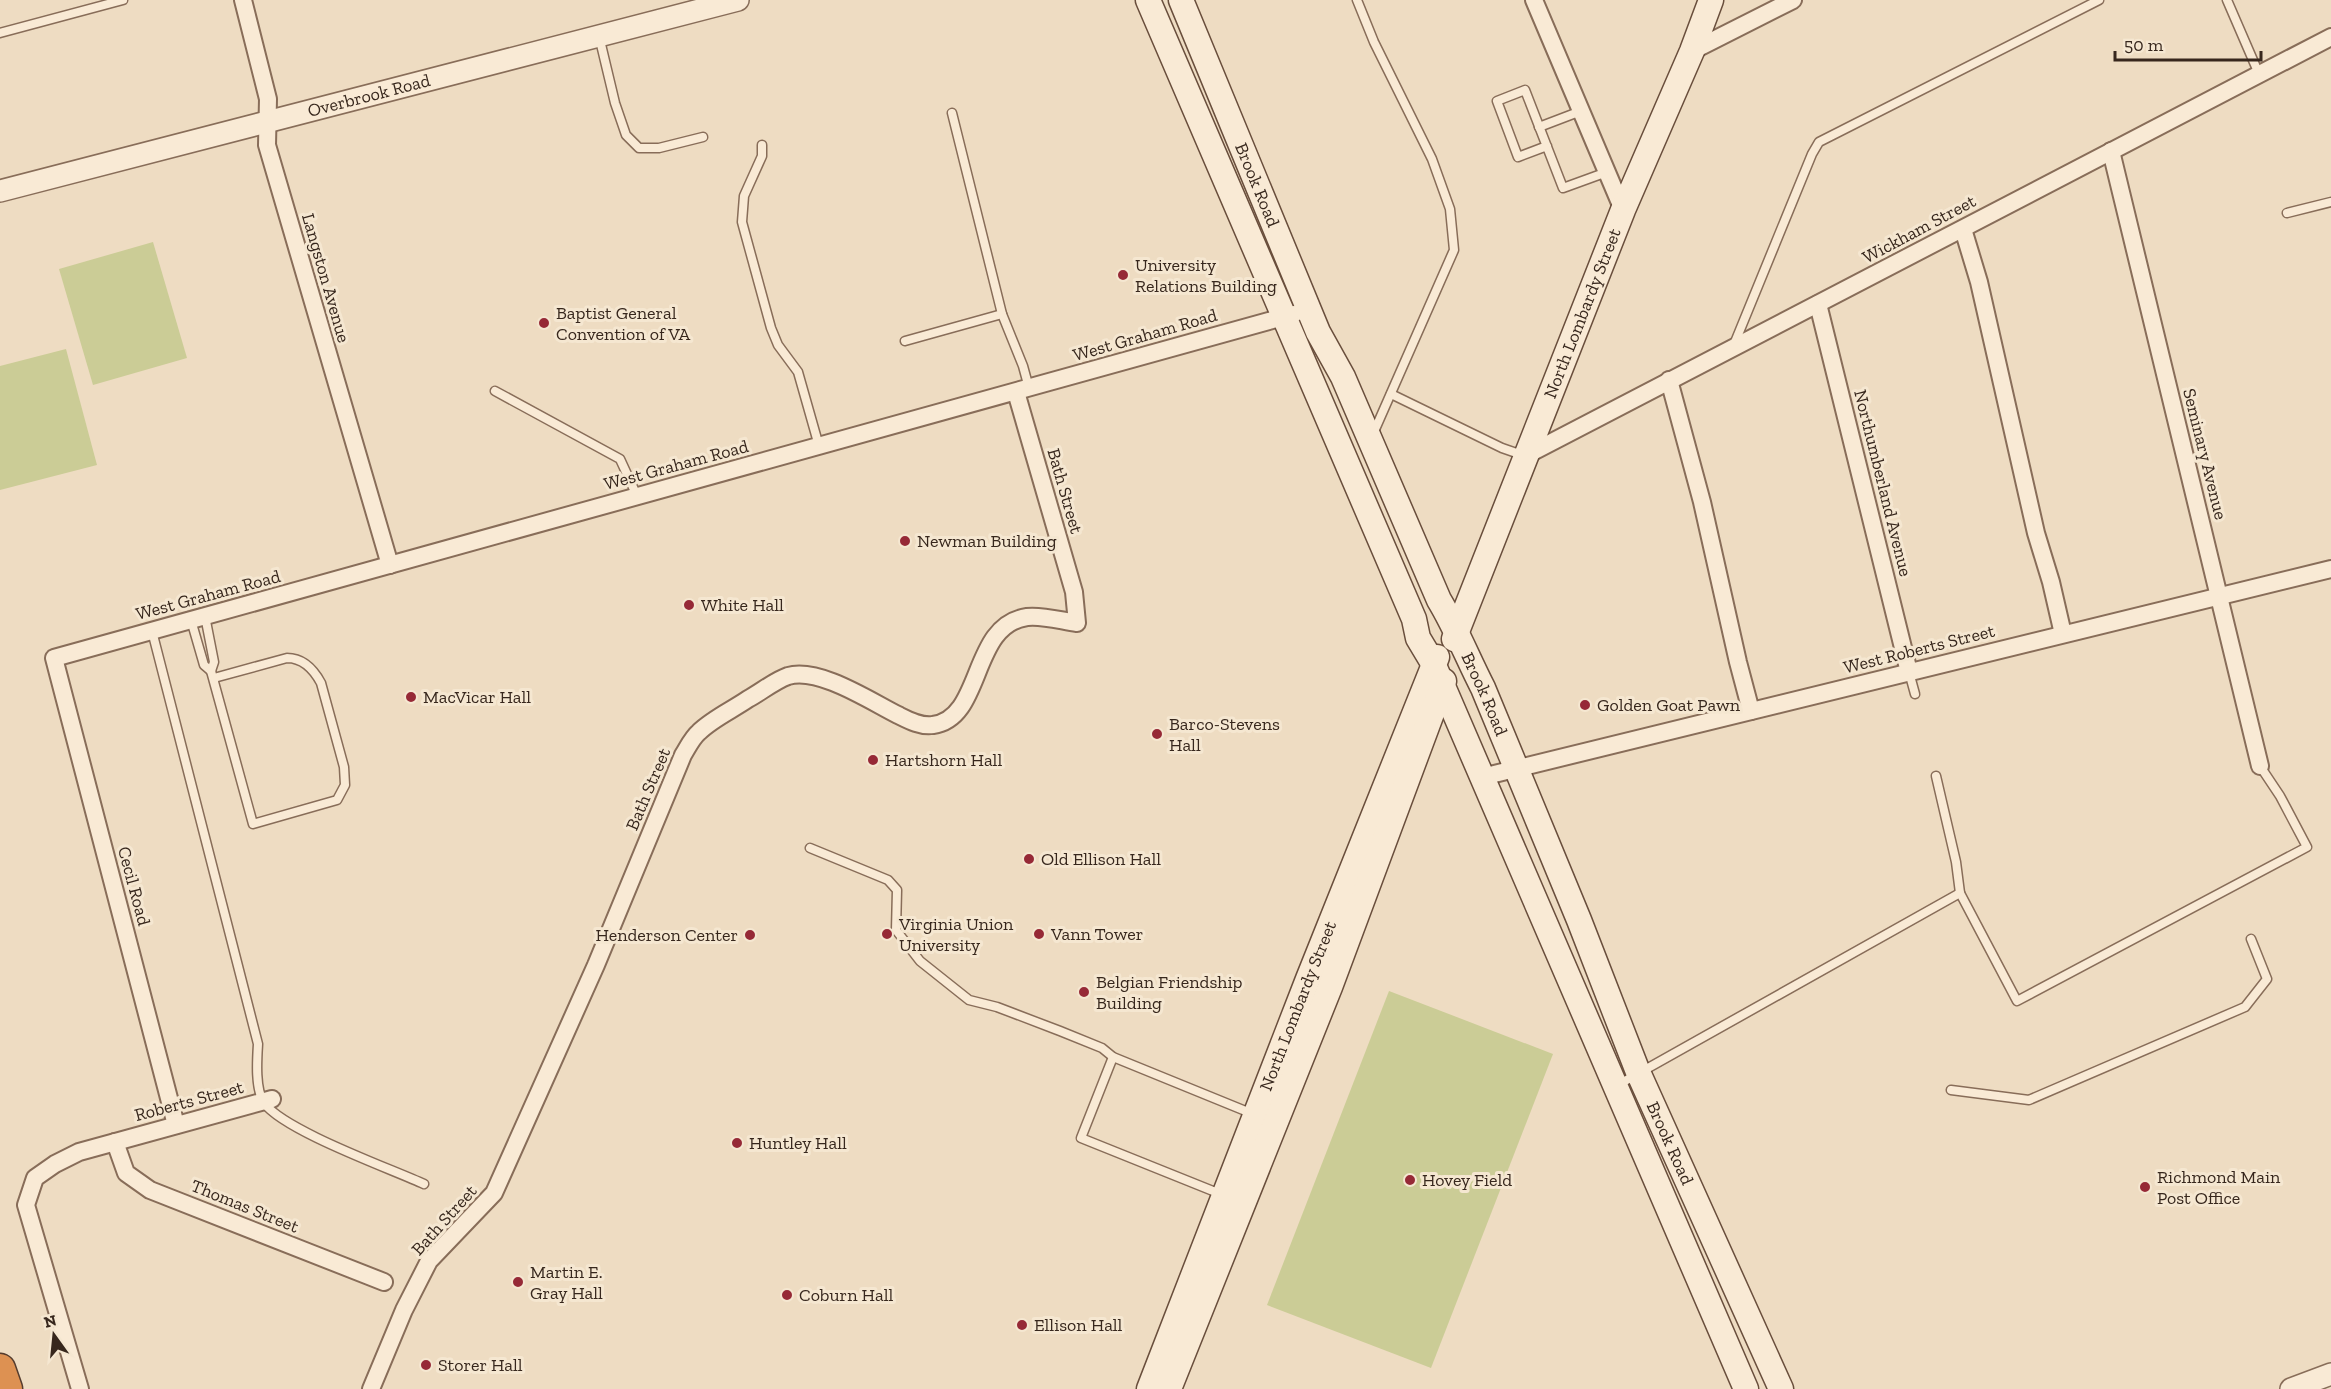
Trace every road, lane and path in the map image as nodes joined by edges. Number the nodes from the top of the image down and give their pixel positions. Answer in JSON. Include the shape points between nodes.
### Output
{"nodes":[{"id":1,"x":123,"y":0,"type":"edge"},
{"id":2,"x":243,"y":0,"type":"edge"},
{"id":3,"x":738,"y":0,"type":"edge"},
{"id":4,"x":1148,"y":0,"type":"edge"},
{"id":5,"x":1181,"y":0,"type":"edge"},
{"id":6,"x":1357,"y":0,"type":"edge"},
{"id":7,"x":1534,"y":0,"type":"edge"},
{"id":8,"x":1711,"y":0,"type":"edge"},
{"id":9,"x":1793,"y":0,"type":"edge"},
{"id":10,"x":2099,"y":0,"type":"edge"},
{"id":11,"x":2227,"y":0,"type":"edge"},
{"id":12,"x":0,"y":33,"type":"edge"},
{"id":13,"x":599,"y":36,"type":"junction"},
{"id":14,"x":2331,"y":37,"type":"edge"},
{"id":15,"x":1692,"y":51,"type":"junction"},
{"id":16,"x":2259,"y":74,"type":"junction"},
{"id":17,"x":1581,"y":111,"type":"junction"},
{"id":18,"x":952,"y":113,"type":"dead end"},
{"id":19,"x":268,"y":122,"type":"junction"},
{"id":20,"x":1539,"y":127,"type":"junction"},
{"id":21,"x":703,"y":137,"type":"dead end"},
{"id":22,"x":762,"y":145,"type":"dead end"},
{"id":23,"x":1547,"y":146,"type":"junction"},
{"id":24,"x":2111,"y":151,"type":"junction"},
{"id":25,"x":1607,"y":172,"type":"junction"},
{"id":26,"x":0,"y":191,"type":"edge"},
{"id":27,"x":2331,"y":202,"type":"edge"},
{"id":28,"x":1623,"y":210,"type":"junction"},
{"id":29,"x":2287,"y":213,"type":"dead end"},
{"id":30,"x":1963,"y":229,"type":"junction"},
{"id":31,"x":1818,"y":304,"type":"junction"},
{"id":32,"x":1309,"y":310,"type":"junction"},
{"id":33,"x":1002,"y":314,"type":"junction"},
{"id":34,"x":1284,"y":317,"type":"junction"},
{"id":35,"x":905,"y":341,"type":"dead end"},
{"id":36,"x":1733,"y":347,"type":"junction"},
{"id":37,"x":1669,"y":380,"type":"junction"},
{"id":38,"x":1022,"y":390,"type":"junction"},
{"id":39,"x":495,"y":391,"type":"dead end"},
{"id":40,"x":1391,"y":394,"type":"junction"},
{"id":41,"x":1371,"y":440,"type":"junction"},
{"id":42,"x":819,"y":446,"type":"junction"},
{"id":43,"x":1525,"y":456,"type":"junction"},
{"id":44,"x":637,"y":496,"type":"junction"},
{"id":45,"x":390,"y":565,"type":"junction"},
{"id":46,"x":2331,"y":569,"type":"edge"},
{"id":47,"x":2219,"y":595,"type":"junction"},
{"id":48,"x":198,"y":618,"type":"junction"},
{"id":49,"x":1456,"y":630,"type":"junction"},
{"id":50,"x":152,"y":631,"type":"junction"},
{"id":51,"x":2063,"y":634,"type":"junction"},
{"id":52,"x":54,"y":658,"type":"joint"},
{"id":53,"x":1433,"y":663,"type":"junction"},
{"id":54,"x":1909,"y":672,"type":"junction"},
{"id":55,"x":212,"y":675,"type":"junction"},
{"id":56,"x":1443,"y":686,"type":"junction"},
{"id":57,"x":1915,"y":694,"type":"dead end"},
{"id":58,"x":1751,"y":711,"type":"junction"},
{"id":59,"x":2260,"y":766,"type":"joint"},
{"id":60,"x":1517,"y":768,"type":"junction"},
{"id":61,"x":1936,"y":776,"type":"dead end"},
{"id":62,"x":1482,"y":777,"type":"junction"},
{"id":63,"x":810,"y":848,"type":"dead end"},
{"id":64,"x":1960,"y":893,"type":"junction"},
{"id":65,"x":2251,"y":939,"type":"dead end"},
{"id":66,"x":1113,"y":1057,"type":"junction"},
{"id":67,"x":1638,"y":1072,"type":"junction"},
{"id":68,"x":1616,"y":1086,"type":"junction"},
{"id":69,"x":1951,"y":1090,"type":"dead end"},
{"id":70,"x":268,"y":1100,"type":"junction"},
{"id":71,"x":1256,"y":1115,"type":"junction"},
{"id":72,"x":176,"y":1125,"type":"junction"},
{"id":73,"x":115,"y":1142,"type":"junction"},
{"id":74,"x":424,"y":1184,"type":"dead end"},
{"id":75,"x":1225,"y":1195,"type":"junction"},
{"id":76,"x":384,"y":1282,"type":"dead end"},
{"id":77,"x":0,"y":1369,"type":"edge"},
{"id":78,"x":2331,"y":1374,"type":"edge"},
{"id":79,"x":7,"y":1389,"type":"edge"},
{"id":80,"x":80,"y":1389,"type":"edge"},
{"id":81,"x":371,"y":1389,"type":"edge"},
{"id":82,"x":1149,"y":1389,"type":"edge"},
{"id":83,"x":1169,"y":1389,"type":"edge"},
{"id":84,"x":1746,"y":1389,"type":"edge"},
{"id":85,"x":1781,"y":1389,"type":"edge"},
{"id":86,"x":2291,"y":1389,"type":"edge"}],
"edges":[{"from":1,"to":12,"type":"lane"},
{"from":2,"to":19,"type":"street","name":"Langston Avenue","via":[[268,99]]},
{"from":3,"to":13,"type":"street","name":"Overbrook Road"},
{"from":4,"to":34,"type":"main road","name":"Brook Road"},
{"from":5,"to":32,"type":"main road","name":"Brook Road"},
{"from":6,"to":40,"type":"lane","via":[[1432,159],[1450,209],[1454,250]]},
{"from":7,"to":17,"type":"street"},
{"from":8,"to":15,"type":"main road","name":"North Lombardy Street"},
{"from":9,"to":15,"type":"street"},
{"from":10,"to":36,"type":"lane","via":[[1819,142]]},
{"from":11,"to":16,"type":"lane"},
{"from":13,"to":19,"type":"street","name":"Overbrook Road"},
{"from":13,"to":21,"type":"lane","via":[[626,135],[639,148],[659,148]]},
{"from":14,"to":16,"type":"street","name":"Wickham Street"},
{"from":15,"to":28,"type":"main road","name":"North Lombardy Street"},
{"from":16,"to":24,"type":"street","name":"Wickham Street"},
{"from":17,"to":20,"type":"lane"},
{"from":17,"to":25,"type":"street"},
{"from":18,"to":33,"type":"lane"},
{"from":19,"to":26,"type":"street","name":"Overbrook Road"},
{"from":19,"to":45,"type":"street","name":"Langston Avenue","via":[[267,145]]},
{"from":20,"to":23,"type":"lane"},
{"from":20,"to":23,"type":"lane","via":[[1525,90],[1497,101],[1518,158]]},
{"from":22,"to":42,"type":"lane","via":[[762,156],[744,196],[742,222],[771,328],[798,372]]},
{"from":23,"to":25,"type":"lane","via":[[1563,189]]},
{"from":24,"to":30,"type":"street","name":"Wickham Street"},
{"from":24,"to":47,"type":"street","name":"Seminary Avenue"},
{"from":25,"to":28,"type":"street"},
{"from":27,"to":29,"type":"lane"},
{"from":28,"to":43,"type":"main road","name":"North Lombardy Street"},
{"from":30,"to":31,"type":"street","name":"Wickham Street"},
{"from":30,"to":51,"type":"street"},
{"from":31,"to":36,"type":"street","name":"Wickham Street"},
{"from":31,"to":54,"type":"street","name":"Northumberland Avenue"},
{"from":32,"to":34,"type":"street","name":"West Graham Road"},
{"from":32,"to":41,"type":"main road","name":"Brook Road"},
{"from":33,"to":35,"type":"lane"},
{"from":33,"to":38,"type":"lane","via":[[1023,366]]},
{"from":34,"to":38,"type":"street","name":"West Graham Road"},
{"from":34,"to":53,"type":"main road","name":"Brook Road","via":[[1414,619],[1418,638]]},
{"from":36,"to":37,"type":"street","name":"Wickham Street"},
{"from":37,"to":43,"type":"street","name":"Wickham Street"},
{"from":37,"to":58,"type":"street"},
{"from":38,"to":42,"type":"street","name":"West Graham Road"},
{"from":38,"to":81,"type":"street","name":"Bath Street","via":[[1074,592],[1077,623],[1029,617],[1002,628],[959,709],[932,726],[909,720],[826,680],[799,675],[775,682],[698,733],[683,754],[596,965],[494,1193],[429,1262]]},
{"from":39,"to":44,"type":"lane","via":[[620,459]]},
{"from":40,"to":41,"type":"lane"},
{"from":40,"to":43,"type":"lane"},
{"from":41,"to":49,"type":"main road","name":"Brook Road","via":[[1439,600]]},
{"from":42,"to":44,"type":"street","name":"West Graham Road"},
{"from":43,"to":49,"type":"main road","name":"North Lombardy Street"},
{"from":44,"to":45,"type":"street","name":"West Graham Road"},
{"from":45,"to":48,"type":"street","name":"West Graham Road"},
{"from":46,"to":47,"type":"street","name":"West Roberts Street"},
{"from":47,"to":51,"type":"street","name":"West Roberts Street"},
{"from":47,"to":59,"type":"street","name":"Seminary Avenue"},
{"from":48,"to":50,"type":"street","name":"West Graham Road"},
{"from":48,"to":55,"type":"lane","via":[[214,662]]},
{"from":48,"to":55,"type":"lane","via":[[204,665]]},
{"from":49,"to":53,"type":"main road","name":"North Lombardy Street"},
{"from":49,"to":56,"type":"main road","name":"North Lombardy Street"},
{"from":49,"to":60,"type":"main road","name":"Brook Road"},
{"from":50,"to":52,"type":"street","name":"West Graham Road"},
{"from":50,"to":70,"type":"lane","via":[[258,1044],[256,1071]]},
{"from":51,"to":54,"type":"street","name":"West Roberts Street"},
{"from":52,"to":72,"type":"street","name":"Cecil Road"},
{"from":53,"to":56,"type":"main road","name":"Brook Road"},
{"from":53,"to":71,"type":"main road","name":"North Lombardy Street"},
{"from":54,"to":57,"type":"lane"},
{"from":54,"to":58,"type":"street","name":"West Roberts Street"},
{"from":55,"to":55,"type":"lane","via":[[252,824],[337,800],[345,785],[344,767],[316,673],[295,658],[287,658]]},
{"from":56,"to":62,"type":"main road","name":"Brook Road"},
{"from":56,"to":83,"type":"main road","name":"North Lombardy Street","via":[[1330,987]]},
{"from":58,"to":60,"type":"street","name":"West Roberts Street"},
{"from":59,"to":64,"type":"lane","via":[[2307,847],[2017,1001]]},
{"from":60,"to":62,"type":"street"},
{"from":60,"to":67,"type":"main road","name":"Brook Road"},
{"from":61,"to":64,"type":"lane"},
{"from":62,"to":68,"type":"main road","name":"Brook Road"},
{"from":63,"to":66,"type":"lane","via":[[888,880],[897,890],[896,930],[920,961],[969,1000],[1096,1045]]},
{"from":64,"to":67,"type":"lane"},
{"from":65,"to":69,"type":"lane","via":[[2267,979],[2245,1008],[2029,1100]]},
{"from":66,"to":71,"type":"lane"},
{"from":66,"to":75,"type":"lane","via":[[1081,1138]]},
{"from":67,"to":68,"type":"lane"},
{"from":67,"to":85,"type":"main road","name":"Brook Road"},
{"from":68,"to":84,"type":"main road","name":"Brook Road"},
{"from":70,"to":72,"type":"street","name":"Roberts Street"},
{"from":70,"to":74,"type":"lane","via":[[275,1113],[302,1130]]},
{"from":71,"to":75,"type":"main road","name":"North Lombardy Street"},
{"from":72,"to":73,"type":"street","name":"Roberts Street"},
{"from":73,"to":76,"type":"street","name":"Thomas Street","via":[[126,1173],[150,1190]]},
{"from":73,"to":80,"type":"street","name":"Roberts Street","via":[[79,1152],[35,1178],[26,1205]]},
{"from":75,"to":82,"type":"main road","name":"North Lombardy Street"},
{"from":77,"to":79,"type":"highway"},
{"from":78,"to":86,"type":"street"}]}
